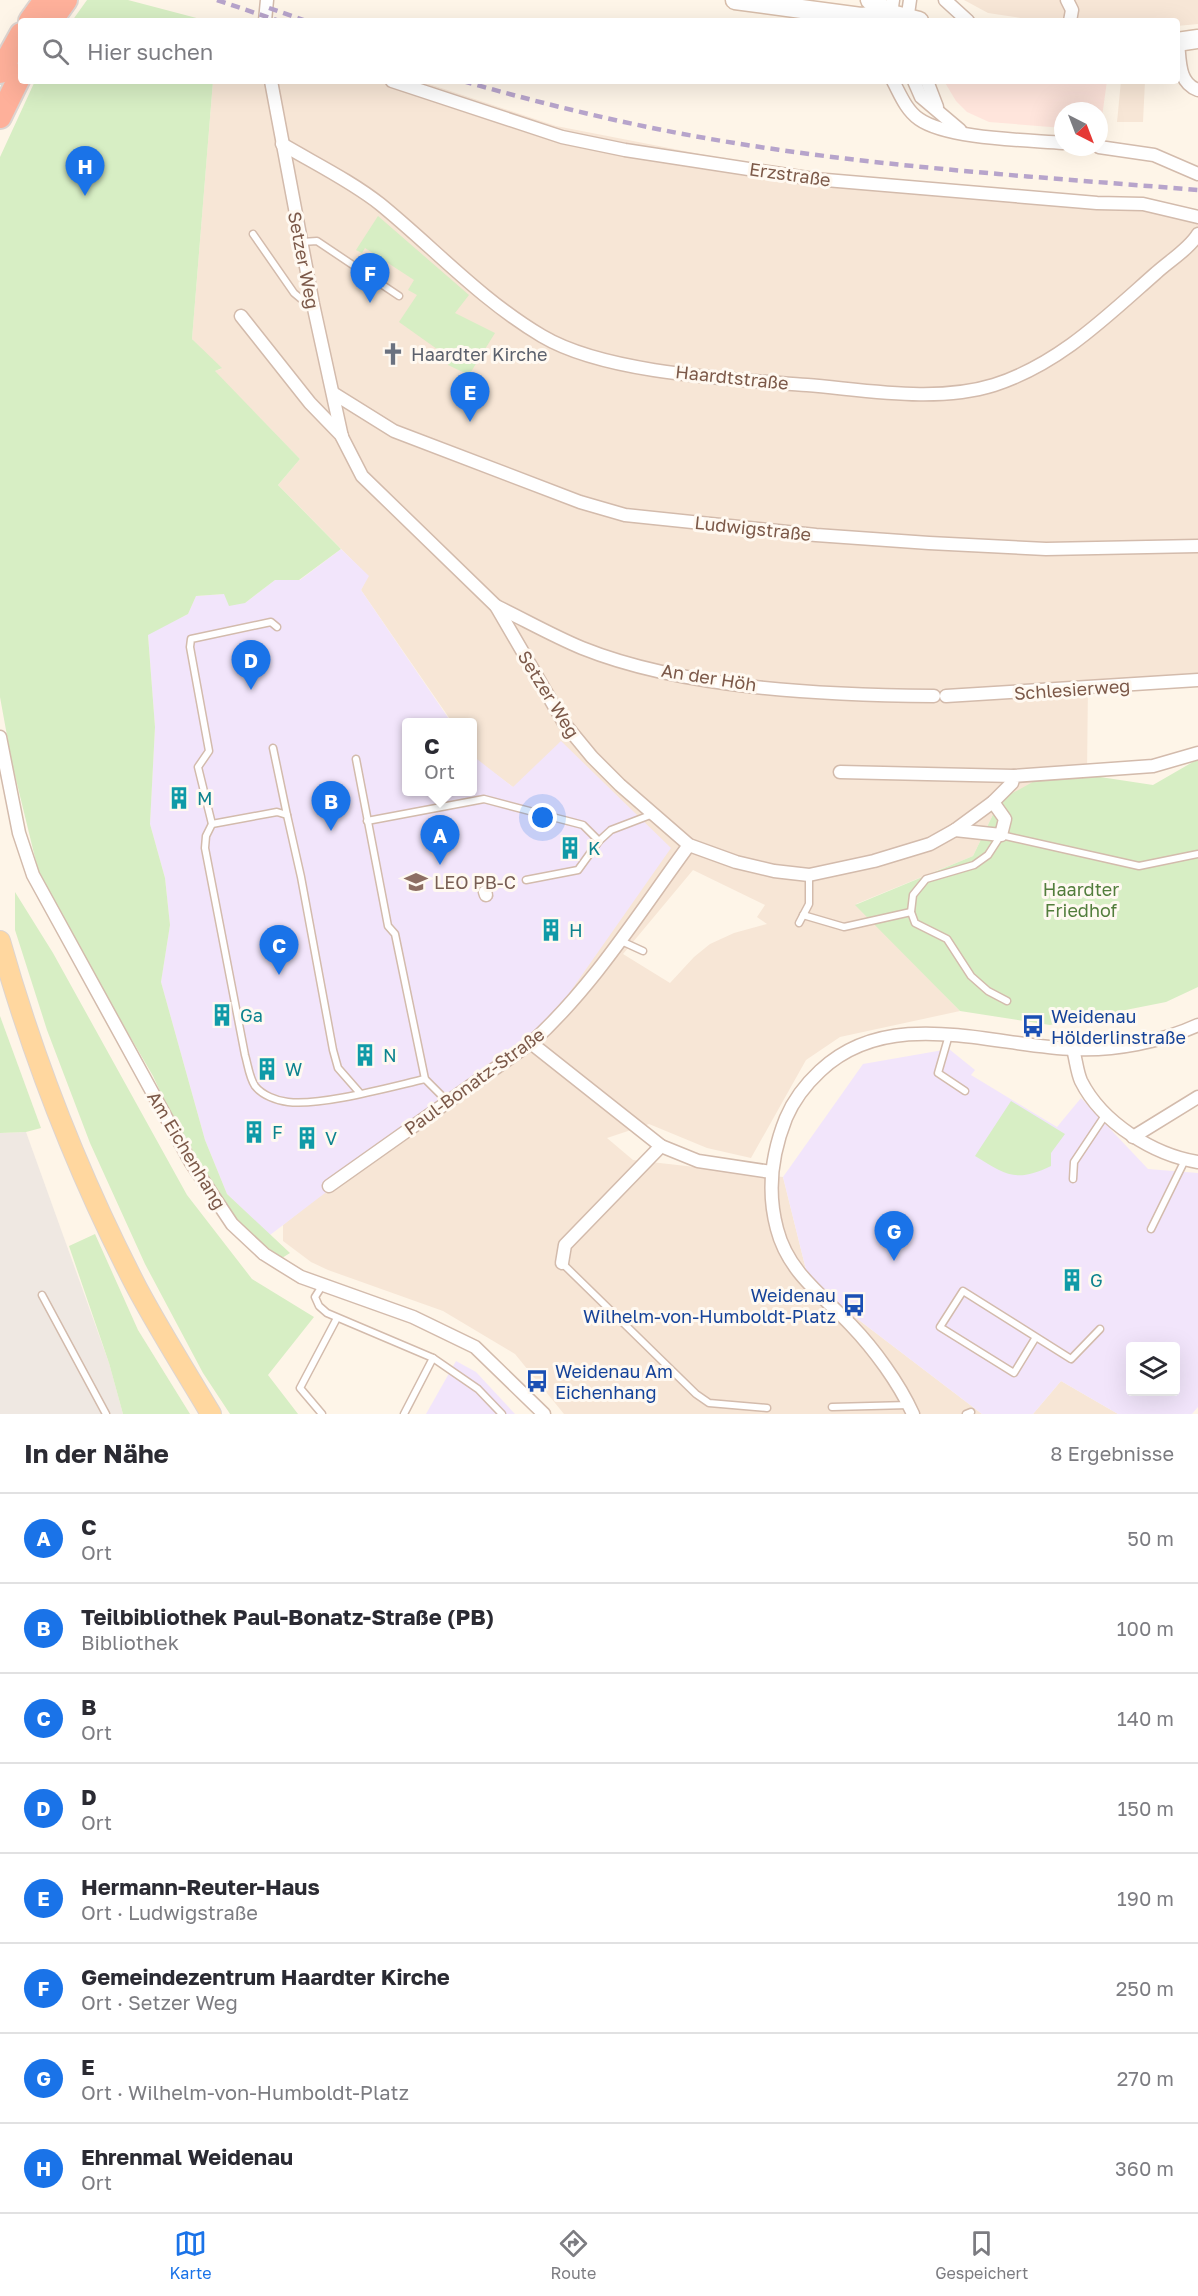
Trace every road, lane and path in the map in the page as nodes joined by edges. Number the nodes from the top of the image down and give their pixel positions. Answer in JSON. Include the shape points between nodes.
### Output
{"nodes":[{"id":1,"x":66,"y":0,"type":"edge"},
{"id":2,"x":267,"y":0,"type":"edge"},
{"id":3,"x":735,"y":0,"type":"edge"},
{"id":4,"x":870,"y":0,"type":"edge"},
{"id":5,"x":945,"y":0,"type":"edge"},
{"id":6,"x":40,"y":11,"type":"edge"},
{"id":7,"x":903,"y":14,"type":"edge"},
{"id":8,"x":265,"y":18,"type":"edge"},
{"id":9,"x":965,"y":18,"type":"edge"},
{"id":10,"x":18,"y":39,"type":"edge"},
{"id":11,"x":1198,"y":39,"type":"edge"},
{"id":12,"x":1180,"y":42,"type":"edge"},
{"id":13,"x":1180,"y":63,"type":"edge"},
{"id":14,"x":0,"y":72,"type":"edge"},
{"id":15,"x":18,"y":80,"type":"edge"},
{"id":16,"x":272,"y":84,"type":"edge"},
{"id":17,"x":401,"y":84,"type":"edge"},
{"id":18,"x":894,"y":84,"type":"edge"},
{"id":19,"x":915,"y":84,"type":"edge"},
{"id":20,"x":928,"y":84,"type":"edge"},
{"id":21,"x":1198,"y":90,"type":"edge"},
{"id":22,"x":942,"y":116,"type":"junction"},
{"id":23,"x":0,"y":117,"type":"edge"},
{"id":24,"x":963,"y":132,"type":"junction"},
{"id":25,"x":1054,"y":142,"type":"edge"},
{"id":26,"x":282,"y":144,"type":"junction"},
{"id":27,"x":1108,"y":148,"type":"edge"},
{"id":28,"x":1198,"y":174,"type":"edge"},
{"id":29,"x":1198,"y":217,"type":"edge"},
{"id":30,"x":253,"y":234,"type":"dead end"},
{"id":31,"x":1198,"y":234,"type":"edge"},
{"id":32,"x":301,"y":242,"type":"junction"},
{"id":33,"x":399,"y":296,"type":"dead end"},
{"id":34,"x":314,"y":311,"type":"junction"},
{"id":35,"x":241,"y":316,"type":"dead end"},
{"id":36,"x":333,"y":393,"type":"junction"},
{"id":37,"x":342,"y":437,"type":"junction"},
{"id":38,"x":1198,"y":546,"type":"edge"},
{"id":39,"x":496,"y":606,"type":"junction"},
{"id":40,"x":277,"y":627,"type":"dead end"},
{"id":41,"x":1198,"y":681,"type":"edge"},
{"id":42,"x":940,"y":696,"type":"joint"},
{"id":43,"x":0,"y":737,"type":"edge"},
{"id":44,"x":273,"y":748,"type":"dead end"},
{"id":45,"x":1198,"y":753,"type":"edge"},
{"id":46,"x":356,"y":759,"type":"dead end"},
{"id":47,"x":840,"y":772,"type":"dead end"},
{"id":48,"x":1014,"y":776,"type":"junction"},
{"id":49,"x":993,"y":802,"type":"junction"},
{"id":50,"x":653,"y":814,"type":"junction"},
{"id":51,"x":286,"y":815,"type":"junction"},
{"id":52,"x":367,"y":821,"type":"junction"},
{"id":53,"x":212,"y":824,"type":"junction"},
{"id":54,"x":955,"y":830,"type":"junction"},
{"id":55,"x":1001,"y":835,"type":"junction"},
{"id":56,"x":599,"y":841,"type":"junction"},
{"id":57,"x":689,"y":845,"type":"junction"},
{"id":58,"x":1198,"y":854,"type":"edge"},
{"id":59,"x":809,"y":874,"type":"junction"},
{"id":60,"x":526,"y":880,"type":"dead end"},
{"id":61,"x":911,"y":912,"type":"junction"},
{"id":62,"x":803,"y":915,"type":"junction"},
{"id":63,"x":799,"y":923,"type":"dead end"},
{"id":64,"x":619,"y":940,"type":"junction"},
{"id":65,"x":0,"y":941,"type":"edge"},
{"id":66,"x":643,"y":951,"type":"dead end"},
{"id":67,"x":1008,"y":1001,"type":"dead end"},
{"id":68,"x":1198,"y":1025,"type":"edge"},
{"id":69,"x":949,"y":1034,"type":"junction"},
{"id":70,"x":531,"y":1043,"type":"junction"},
{"id":71,"x":1073,"y":1049,"type":"junction"},
{"id":72,"x":425,"y":1079,"type":"junction"},
{"id":73,"x":965,"y":1091,"type":"dead end"},
{"id":74,"x":359,"y":1092,"type":"junction"},
{"id":75,"x":1198,"y":1097,"type":"edge"},
{"id":76,"x":447,"y":1101,"type":"junction"},
{"id":77,"x":1107,"y":1114,"type":"junction"},
{"id":78,"x":1133,"y":1137,"type":"junction"},
{"id":79,"x":661,"y":1146,"type":"junction"},
{"id":80,"x":1192,"y":1161,"type":"edge"},
{"id":81,"x":771,"y":1172,"type":"junction"},
{"id":82,"x":1072,"y":1179,"type":"dead end"},
{"id":83,"x":329,"y":1186,"type":"dead end"},
{"id":84,"x":1151,"y":1229,"type":"dead end"},
{"id":85,"x":562,"y":1263,"type":"joint"},
{"id":86,"x":322,"y":1286,"type":"junction"},
{"id":87,"x":42,"y":1295,"type":"dead end"},
{"id":88,"x":337,"y":1318,"type":"junction"},
{"id":89,"x":1100,"y":1329,"type":"dead end"},
{"id":90,"x":1036,"y":1337,"type":"junction"},
{"id":91,"x":433,"y":1358,"type":"junction"},
{"id":92,"x":832,"y":1407,"type":"dead end"},
{"id":93,"x":767,"y":1408,"type":"dead end"},
{"id":94,"x":911,"y":1410,"type":"edge"},
{"id":95,"x":106,"y":1414,"type":"edge"},
{"id":96,"x":211,"y":1414,"type":"edge"},
{"id":97,"x":322,"y":1414,"type":"edge"},
{"id":98,"x":404,"y":1414,"type":"edge"},
{"id":99,"x":502,"y":1414,"type":"edge"},
{"id":100,"x":544,"y":1414,"type":"edge"}],
"edges":[{"from":1,"to":6,"type":"highway"},
{"from":2,"to":8,"type":"street"},
{"from":3,"to":7,"type":"main road","via":[[861,17]]},
{"from":4,"to":7,"type":"main road"},
{"from":5,"to":9,"type":"street"},
{"from":10,"to":14,"type":"highway"},
{"from":11,"to":12,"type":"main road"},
{"from":13,"to":21,"type":"street","via":[[1189,86]]},
{"from":15,"to":23,"type":"highway"},
{"from":16,"to":26,"type":"street","name":"Setzer Weg"},
{"from":17,"to":29,"type":"street","name":"Erzstraße","via":[[562,137],[626,150],[814,179],[1143,204]]},
{"from":18,"to":24,"type":"street","via":[[918,118],[937,128]]},
{"from":19,"to":22,"type":"street","via":[[921,98]]},
{"from":20,"to":22,"type":"street"},
{"from":22,"to":24,"type":"street"},
{"from":24,"to":25,"type":"street"},
{"from":26,"to":31,"type":"street","name":"Haardtstraße","via":[[378,202],[487,298],[543,337],[578,353],[616,363],[715,378],[896,393],[951,392],[992,386],[1054,359]]},
{"from":26,"to":32,"type":"street","name":"Setzer Weg"},
{"from":27,"to":28,"type":"street","via":[[1154,155]]},
{"from":30,"to":34,"type":"lane","via":[[294,293]]},
{"from":32,"to":33,"type":"lane","via":[[317,241]]},
{"from":32,"to":34,"type":"street","name":"Setzer Weg"},
{"from":34,"to":36,"type":"street","name":"Setzer Weg"},
{"from":35,"to":37,"type":"street","name":"Setzer Weg"},
{"from":36,"to":37,"type":"street","name":"Setzer Weg"},
{"from":36,"to":38,"type":"street","name":"Ludwigstraße","via":[[394,431],[625,515],[929,543],[1047,549]]},
{"from":37,"to":39,"type":"street","name":"Setzer Weg","via":[[362,476]]},
{"from":39,"to":42,"type":"street","name":"An der Höh","via":[[582,648],[635,665],[712,680],[842,695]]},
{"from":39,"to":50,"type":"street","name":"Setzer Weg","via":[[564,723],[592,757]]},
{"from":40,"to":53,"type":"lane","via":[[271,622],[192,639],[190,647],[209,751],[198,767]]},
{"from":41,"to":42,"type":"street","name":"Schlesierweg"},
{"from":43,"to":86,"type":"street","name":"Am Eichenhang","via":[[19,833],[33,875],[190,1161],[232,1224],[264,1254]]},
{"from":44,"to":51,"type":"lane"},
{"from":45,"to":48,"type":"street","via":[[1153,766]]},
{"from":46,"to":52,"type":"lane"},
{"from":47,"to":48,"type":"street"},
{"from":48,"to":49,"type":"street","name":"Setzer Weg"},
{"from":49,"to":54,"type":"street","name":"Setzer Weg"},
{"from":49,"to":55,"type":"street","via":[[1005,819]]},
{"from":50,"to":56,"type":"lane","via":[[611,830]]},
{"from":50,"to":57,"type":"street","name":"Setzer Weg"},
{"from":51,"to":53,"type":"lane","via":[[277,812]]},
{"from":51,"to":74,"type":"lane","via":[[333,1050],[338,1068]]},
{"from":52,"to":56,"type":"lane","via":[[484,799],[583,825]]},
{"from":52,"to":72,"type":"lane"},
{"from":53,"to":74,"type":"lane","via":[[205,848],[245,1055],[256,1086],[264,1094],[287,1102]]},
{"from":54,"to":55,"type":"street"},
{"from":54,"to":59,"type":"street","name":"Setzer Weg","via":[[930,844],[874,861]]},
{"from":55,"to":58,"type":"lane","via":[[1139,866]]},
{"from":55,"to":61,"type":"lane","via":[[988,855],[974,865],[926,879],[913,895]]},
{"from":56,"to":60,"type":"lane","via":[[578,870]]},
{"from":57,"to":59,"type":"street","name":"Setzer Weg","via":[[736,862]]},
{"from":57,"to":64,"type":"street","name":"Paul-Bonatz-Straße"},
{"from":59,"to":62,"type":"lane","via":[[809,904]]},
{"from":61,"to":62,"type":"lane","via":[[844,927]]},
{"from":61,"to":67,"type":"lane","via":[[915,923],[946,939],[971,976],[987,991]]},
{"from":62,"to":63,"type":"lane"},
{"from":64,"to":66,"type":"lane"},
{"from":64,"to":70,"type":"street","name":"Paul-Bonatz-Straße","via":[[578,995]]},
{"from":65,"to":96,"type":"main road","via":[[36,1056],[95,1201],[138,1289]]},
{"from":68,"to":71,"type":"street","via":[[1162,1038],[1109,1048]]},
{"from":69,"to":71,"type":"street"},
{"from":69,"to":73,"type":"lane","via":[[938,1073]]},
{"from":69,"to":81,"type":"street","via":[[903,1035],[870,1041],[827,1065],[799,1092],[788,1112]]},
{"from":70,"to":76,"type":"street","name":"Paul-Bonatz-Straße"},
{"from":70,"to":79,"type":"street"},
{"from":71,"to":77,"type":"street","via":[[1080,1080]]},
{"from":72,"to":74,"type":"lane"},
{"from":72,"to":76,"type":"lane"},
{"from":75,"to":78,"type":"street"},
{"from":76,"to":83,"type":"street","name":"Paul-Bonatz-Straße"},
{"from":77,"to":78,"type":"street"},
{"from":77,"to":82,"type":"lane","via":[[1074,1162]]},
{"from":78,"to":80,"type":"street"},
{"from":79,"to":81,"type":"street","via":[[698,1161]]},
{"from":79,"to":85,"type":"street","via":[[565,1245]]},
{"from":80,"to":84,"type":"lane"},
{"from":81,"to":94,"type":"street","via":[[777,1229],[798,1274],[852,1327]]},
{"from":85,"to":93,"type":"lane","via":[[709,1403]]},
{"from":86,"to":88,"type":"lane","via":[[315,1298],[319,1306]]},
{"from":86,"to":100,"type":"street","name":"Am Eichenhang","via":[[413,1317],[475,1347]]},
{"from":87,"to":95,"type":"lane"},
{"from":88,"to":91,"type":"lane"},
{"from":88,"to":97,"type":"lane","via":[[300,1388]]},
{"from":89,"to":90,"type":"lane","via":[[1071,1359]]},
{"from":90,"to":90,"type":"lane","via":[[963,1291],[940,1327],[1014,1373]]},
{"from":91,"to":98,"type":"lane"},
{"from":91,"to":99,"type":"lane","via":[[478,1389]]},
{"from":92,"to":94,"type":"lane"}]}
